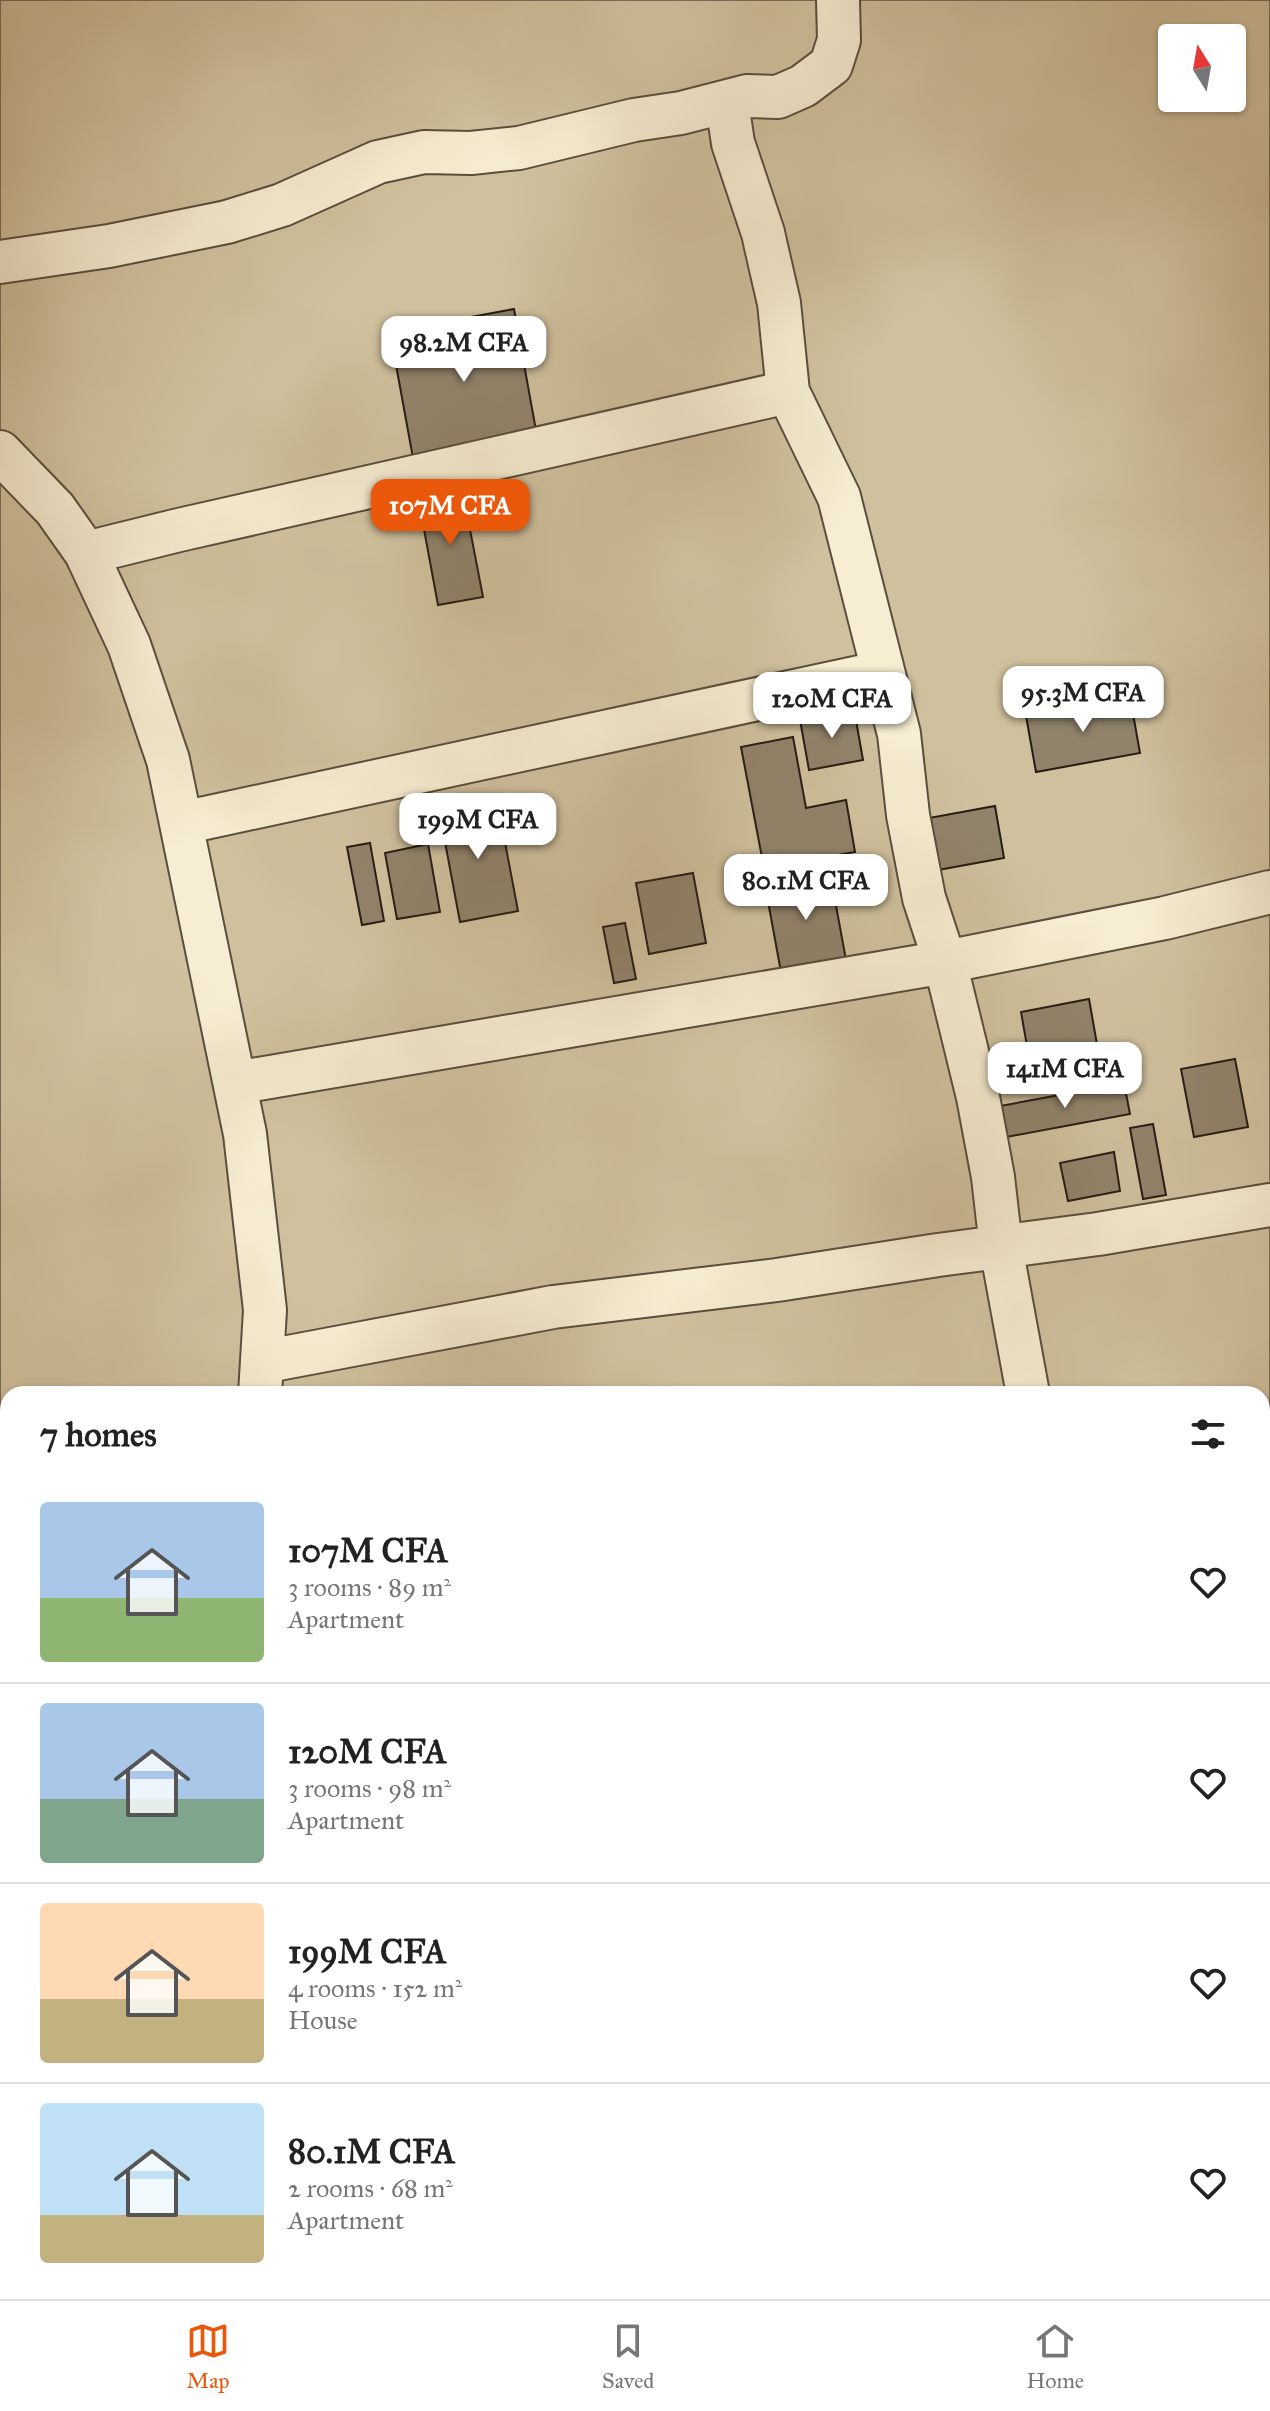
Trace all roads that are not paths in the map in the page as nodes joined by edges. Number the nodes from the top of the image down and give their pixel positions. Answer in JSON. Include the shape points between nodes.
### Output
{"nodes":[{"id":1,"x":838,"y":0,"type":"edge"},
{"id":2,"x":727,"y":103,"type":"junction"},
{"id":3,"x":0,"y":262,"type":"edge"},
{"id":4,"x":788,"y":392,"type":"junction"},
{"id":5,"x":0,"y":452,"type":"edge"},
{"id":6,"x":86,"y":553,"type":"junction"},
{"id":7,"x":883,"y":672,"type":"junction"},
{"id":8,"x":182,"y":823,"type":"junction"},
{"id":9,"x":1270,"y":892,"type":"edge"},
{"id":10,"x":945,"y":962,"type":"junction"},
{"id":11,"x":235,"y":1083,"type":"junction"},
{"id":12,"x":1270,"y":1205,"type":"edge"},
{"id":13,"x":1001,"y":1247,"type":"junction"},
{"id":14,"x":261,"y":1378,"type":"edge"},
{"id":15,"x":1027,"y":1386,"type":"edge"}],
"edges":[{"from":1,"to":2,"type":"street","via":[[839,40],[831,65],[778,97],[747,96]]},
{"from":2,"to":3,"type":"street","via":[[519,148],[424,152],[378,162],[282,205],[227,222]]},
{"from":2,"to":4,"type":"street","via":[[733,143],[776,290]]},
{"from":4,"to":6,"type":"street"},
{"from":4,"to":7,"type":"street","via":[[839,497]]},
{"from":5,"to":6,"type":"street","via":[[55,509]]},
{"from":6,"to":8,"type":"street","via":[[129,645],[168,760]]},
{"from":7,"to":8,"type":"street"},
{"from":7,"to":10,"type":"street","via":[[899,734],[924,898]]},
{"from":8,"to":11,"type":"street"},
{"from":9,"to":10,"type":"street"},
{"from":10,"to":11,"type":"street"},
{"from":10,"to":13,"type":"street","via":[[978,1097]]},
{"from":11,"to":14,"type":"street","via":[[265,1310]]},
{"from":12,"to":13,"type":"street"},
{"from":13,"to":14,"type":"street","via":[[553,1307]]},
{"from":13,"to":15,"type":"street"}]}
